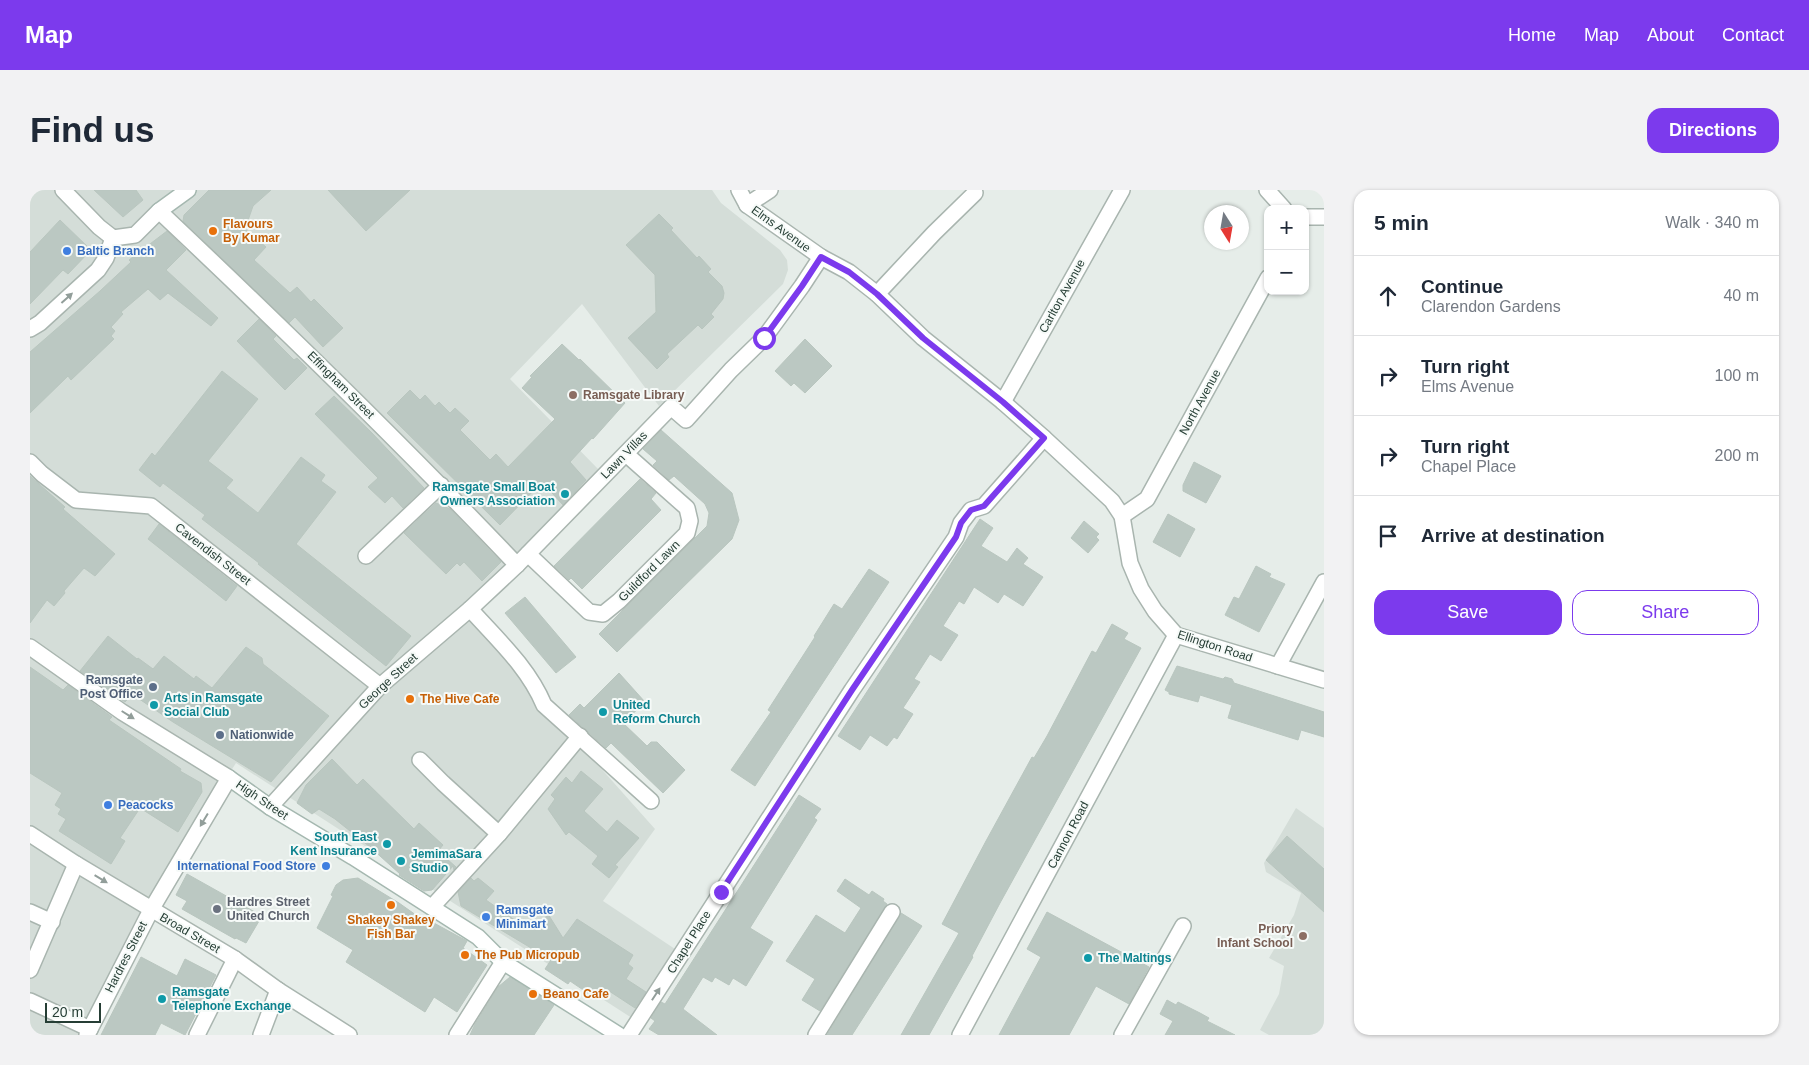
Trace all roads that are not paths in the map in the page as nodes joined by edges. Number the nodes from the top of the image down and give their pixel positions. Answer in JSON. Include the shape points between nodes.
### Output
{"nodes":[{"id":1,"x":63,"y":190,"type":"edge"},
{"id":2,"x":188,"y":190,"type":"edge"},
{"id":3,"x":739,"y":190,"type":"edge"},
{"id":4,"x":770,"y":190,"type":"edge"},
{"id":5,"x":1122,"y":190,"type":"edge"},
{"id":6,"x":1266,"y":190,"type":"edge"},
{"id":7,"x":975,"y":193,"type":"dead end"},
{"id":8,"x":747,"y":205,"type":"junction"},
{"id":9,"x":1280,"y":205,"type":"edge"},
{"id":10,"x":159,"y":210,"type":"junction"},
{"id":11,"x":1309,"y":216,"type":"edge"},
{"id":12,"x":1324,"y":217,"type":"edge"},
{"id":13,"x":113,"y":238,"type":"junction"},
{"id":14,"x":821,"y":257,"type":"junction"},
{"id":15,"x":1264,"y":285,"type":"edge"},
{"id":16,"x":877,"y":294,"type":"junction"},
{"id":17,"x":30,"y":330,"type":"edge"},
{"id":18,"x":1003,"y":402,"type":"junction"},
{"id":19,"x":1044,"y":438,"type":"junction"},
{"id":20,"x":626,"y":454,"type":"junction"},
{"id":21,"x":30,"y":462,"type":"edge"},
{"id":22,"x":441,"y":485,"type":"junction"},
{"id":23,"x":1122,"y":516,"type":"junction"},
{"id":24,"x":528,"y":554,"type":"junction"},
{"id":25,"x":366,"y":556,"type":"dead end"},
{"id":26,"x":516,"y":566,"type":"junction"},
{"id":27,"x":1324,"y":582,"type":"edge"},
{"id":28,"x":470,"y":609,"type":"junction"},
{"id":29,"x":1176,"y":635,"type":"junction"},
{"id":30,"x":30,"y":648,"type":"edge"},
{"id":31,"x":1278,"y":666,"type":"junction"},
{"id":32,"x":1324,"y":680,"type":"edge"},
{"id":33,"x":380,"y":686,"type":"junction"},
{"id":34,"x":580,"y":736,"type":"junction"},
{"id":35,"x":420,"y":760,"type":"dead end"},
{"id":36,"x":229,"y":778,"type":"junction"},
{"id":37,"x":651,"y":800,"type":"dead end"},
{"id":38,"x":270,"y":807,"type":"junction"},
{"id":39,"x":30,"y":834,"type":"edge"},
{"id":40,"x":499,"y":834,"type":"junction"},
{"id":41,"x":76,"y":864,"type":"junction"},
{"id":42,"x":432,"y":907,"type":"junction"},
{"id":43,"x":150,"y":910,"type":"junction"},
{"id":44,"x":30,"y":912,"type":"edge"},
{"id":45,"x":892,"y":912,"type":"dead end"},
{"id":46,"x":52,"y":922,"type":"junction"},
{"id":47,"x":1183,"y":926,"type":"dead end"},
{"id":48,"x":235,"y":959,"type":"junction"},
{"id":49,"x":503,"y":962,"type":"junction"},
{"id":50,"x":30,"y":970,"type":"edge"},
{"id":51,"x":278,"y":990,"type":"junction"},
{"id":52,"x":30,"y":1001,"type":"edge"},
{"id":53,"x":88,"y":1032,"type":"edge"},
{"id":54,"x":197,"y":1035,"type":"edge"},
{"id":55,"x":261,"y":1035,"type":"edge"},
{"id":56,"x":349,"y":1035,"type":"edge"},
{"id":57,"x":457,"y":1035,"type":"edge"},
{"id":58,"x":619,"y":1035,"type":"edge"},
{"id":59,"x":629,"y":1035,"type":"edge"},
{"id":60,"x":816,"y":1035,"type":"edge"},
{"id":61,"x":960,"y":1035,"type":"edge"},
{"id":62,"x":1122,"y":1035,"type":"edge"}],
"edges":[{"from":1,"to":13,"type":"street"},
{"from":2,"to":10,"type":"street"},
{"from":3,"to":8,"type":"street","name":"Elms Avenue"},
{"from":4,"to":8,"type":"street"},
{"from":5,"to":18,"type":"street","name":"Carlton Avenue"},
{"from":6,"to":9,"type":"street"},
{"from":7,"to":16,"type":"street"},
{"from":8,"to":14,"type":"street","name":"Elms Avenue"},
{"from":10,"to":13,"type":"street","via":[[135,235]]},
{"from":10,"to":22,"type":"street","name":"Effingham Street"},
{"from":11,"to":12,"type":"street"},
{"from":17,"to":13,"type":"street","one_way":true,"via":[[98,270]]},
{"from":14,"to":16,"type":"street","name":"Elms Avenue","via":[[849,272]]},
{"from":14,"to":20,"type":"street","name":"Lawn Villas","via":[[764,338],[686,420],[671,407]]},
{"from":15,"to":23,"type":"street","name":"North Avenue","via":[[1147,499]]},
{"from":16,"to":18,"type":"street","name":"Elms Avenue","via":[[923,338]]},
{"from":18,"to":19,"type":"street","name":"Elms Avenue"},
{"from":19,"to":23,"type":"street","name":"Elms Avenue","via":[[1112,501]]},
{"from":59,"to":19,"type":"street","name":"Chapel Place","one_way":true,"via":[[852,690],[956,537],[961,523],[971,510],[984,506]]},
{"from":20,"to":24,"type":"street","name":"Lawn Villas"},
{"from":20,"to":24,"type":"street","name":"Guildford Lawn","via":[[687,508],[690,521],[687,533],[603,614],[589,612]]},
{"from":21,"to":33,"type":"street","name":"Cavendish Street","via":[[76,500],[150,506]]},
{"from":22,"to":25,"type":"street"},
{"from":22,"to":26,"type":"street","name":"Effingham Street"},
{"from":23,"to":29,"type":"street","name":"Ellington Road","via":[[1130,563],[1141,589]]},
{"from":24,"to":26,"type":"street","name":"Lawn Villas"},
{"from":26,"to":28,"type":"street","name":"George Street"},
{"from":27,"to":31,"type":"street"},
{"from":28,"to":33,"type":"street","name":"George Street"},
{"from":28,"to":34,"type":"street","via":[[512,655],[536,687],[544,704]]},
{"from":29,"to":31,"type":"street","name":"Ellington Road"},
{"from":29,"to":61,"type":"street","name":"Cannon Road"},
{"from":30,"to":36,"type":"street","name":"High Street","one_way":true,"via":[[122,712]]},
{"from":31,"to":32,"type":"street","name":"Ellington Road"},
{"from":33,"to":38,"type":"street","name":"George Street"},
{"from":34,"to":37,"type":"street"},
{"from":34,"to":40,"type":"street"},
{"from":35,"to":40,"type":"street"},
{"from":36,"to":38,"type":"street","name":"High Street"},
{"from":36,"to":43,"type":"street","name":"Hardres Street","one_way":true},
{"from":38,"to":42,"type":"street","name":"High Street"},
{"from":39,"to":41,"type":"street","name":"Broad Street"},
{"from":40,"to":42,"type":"street"},
{"from":41,"to":43,"type":"street","name":"Broad Street","one_way":true},
{"from":41,"to":46,"type":"street"},
{"from":42,"to":49,"type":"street","name":"High Street","via":[[478,937]]},
{"from":43,"to":48,"type":"street","name":"Broad Street"},
{"from":43,"to":53,"type":"street","name":"Hardres Street"},
{"from":44,"to":46,"type":"street"},
{"from":45,"to":60,"type":"street"},
{"from":46,"to":50,"type":"street"},
{"from":47,"to":62,"type":"street"},
{"from":48,"to":51,"type":"street","name":"Broad Street"},
{"from":48,"to":54,"type":"street"},
{"from":49,"to":57,"type":"street"},
{"from":49,"to":58,"type":"street","name":"High Street"},
{"from":51,"to":55,"type":"street"},
{"from":51,"to":56,"type":"street","name":"Broad Street"},
{"from":52,"to":53,"type":"street"}]}
